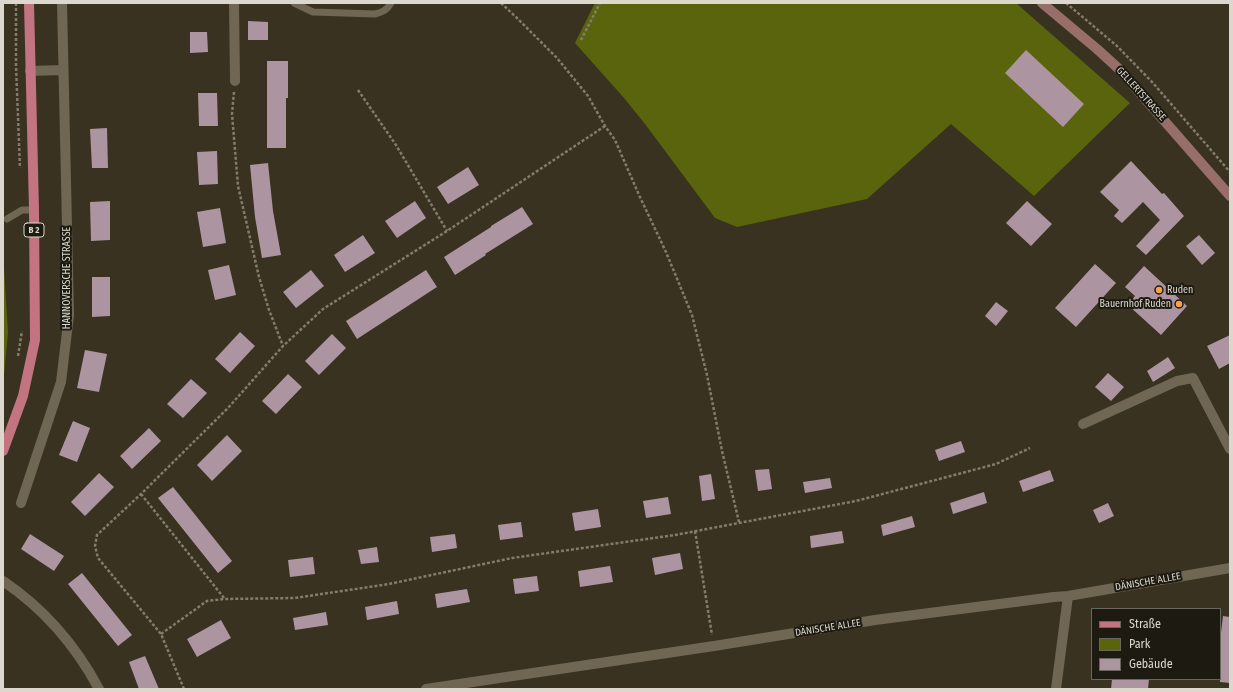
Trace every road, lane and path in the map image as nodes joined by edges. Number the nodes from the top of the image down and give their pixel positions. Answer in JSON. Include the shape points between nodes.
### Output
{"nodes":[{"id":1,"x":29,"y":3,"type":"edge"},
{"id":2,"x":62,"y":3,"type":"edge"},
{"id":3,"x":234,"y":3,"type":"edge"},
{"id":4,"x":294,"y":3,"type":"edge"},
{"id":5,"x":391,"y":3,"type":"edge"},
{"id":6,"x":501,"y":3,"type":"edge"},
{"id":7,"x":600,"y":3,"type":"edge"},
{"id":8,"x":1042,"y":3,"type":"edge"},
{"id":9,"x":1066,"y":3,"type":"edge"},
{"id":10,"x":581,"y":40,"type":"dead end"},
{"id":11,"x":63,"y":70,"type":"junction"},
{"id":12,"x":30,"y":71,"type":"junction"},
{"id":13,"x":235,"y":81,"type":"joint"},
{"id":14,"x":358,"y":90,"type":"dead end"},
{"id":15,"x":605,"y":126,"type":"junction"},
{"id":16,"x":1230,"y":172,"type":"edge"},
{"id":17,"x":1230,"y":196,"type":"edge"},
{"id":18,"x":34,"y":210,"type":"junction"},
{"id":19,"x":7,"y":219,"type":"dead end"},
{"id":20,"x":447,"y":231,"type":"junction"},
{"id":21,"x":283,"y":346,"type":"junction"},
{"id":22,"x":1083,"y":424,"type":"dead end"},
{"id":23,"x":1030,"y":448,"type":"dead end"},
{"id":24,"x":1230,"y":449,"type":"edge"},
{"id":25,"x":3,"y":452,"type":"edge"},
{"id":26,"x":142,"y":494,"type":"junction"},
{"id":27,"x":21,"y":503,"type":"dead end"},
{"id":28,"x":740,"y":522,"type":"junction"},
{"id":29,"x":695,"y":531,"type":"junction"},
{"id":30,"x":1230,"y":568,"type":"edge"},
{"id":31,"x":3,"y":581,"type":"edge"},
{"id":32,"x":1068,"y":596,"type":"junction"},
{"id":33,"x":224,"y":599,"type":"junction"},
{"id":34,"x":161,"y":634,"type":"junction"},
{"id":35,"x":714,"y":646,"type":"junction"},
{"id":36,"x":99,"y":689,"type":"edge"},
{"id":37,"x":184,"y":689,"type":"edge"},
{"id":38,"x":426,"y":689,"type":"edge"},
{"id":39,"x":1056,"y":689,"type":"edge"}],
"edges":[{"from":1,"to":12,"type":"main road","number":"B 2"},
{"from":2,"to":11,"type":"street","name":"HANNOVERSCHE STRASSE"},
{"from":3,"to":13,"type":"street"},
{"from":4,"to":5,"type":"lane","via":[[313,12],[375,14],[388,8]]},
{"from":6,"to":15,"type":"path","via":[[557,58],[588,96]]},
{"from":7,"to":10,"type":"path"},
{"from":8,"to":17,"type":"street","name":"GELLERTSTRASSE","via":[[1119,69]]},
{"from":9,"to":16,"type":"path","via":[[1117,46],[1153,83]]},
{"from":11,"to":12,"type":"street"},
{"from":11,"to":27,"type":"street","name":"HANNOVERSCHE STRASSE","via":[[69,315],[61,382]]},
{"from":12,"to":18,"type":"main road","number":"B 2"},
{"from":13,"to":21,"type":"path","via":[[232,114],[238,186],[259,277]]},
{"from":14,"to":20,"type":"path","via":[[396,145]]},
{"from":15,"to":20,"type":"path"},
{"from":15,"to":28,"type":"path","via":[[615,140],[692,315]]},
{"from":18,"to":19,"type":"lane","via":[[22,210]]},
{"from":18,"to":25,"type":"main road","number":"B 2","via":[[35,340],[23,396]]},
{"from":20,"to":21,"type":"path","via":[[323,309]]},
{"from":21,"to":26,"type":"path","via":[[228,408]]},
{"from":22,"to":24,"type":"street","via":[[1177,381],[1193,378]]},
{"from":23,"to":28,"type":"path","via":[[996,464],[856,501]]},
{"from":26,"to":33,"type":"path"},
{"from":26,"to":34,"type":"path","via":[[97,535],[95,546],[98,558]]},
{"from":28,"to":29,"type":"path"},
{"from":29,"to":33,"type":"path","via":[[512,558],[390,584],[295,598]]},
{"from":29,"to":35,"type":"path"},
{"from":30,"to":32,"type":"street","name":"DÄNISCHE ALLEE"},
{"from":31,"to":36,"type":"street","via":[[42,613],[58,630],[73,648]]},
{"from":32,"to":35,"type":"street","name":"DÄNISCHE ALLEE","via":[[875,620]]},
{"from":32,"to":39,"type":"street"},
{"from":33,"to":34,"type":"path","via":[[207,601]]},
{"from":34,"to":37,"type":"path"},
{"from":35,"to":38,"type":"street","name":"DÄNISCHE ALLEE"}]}
